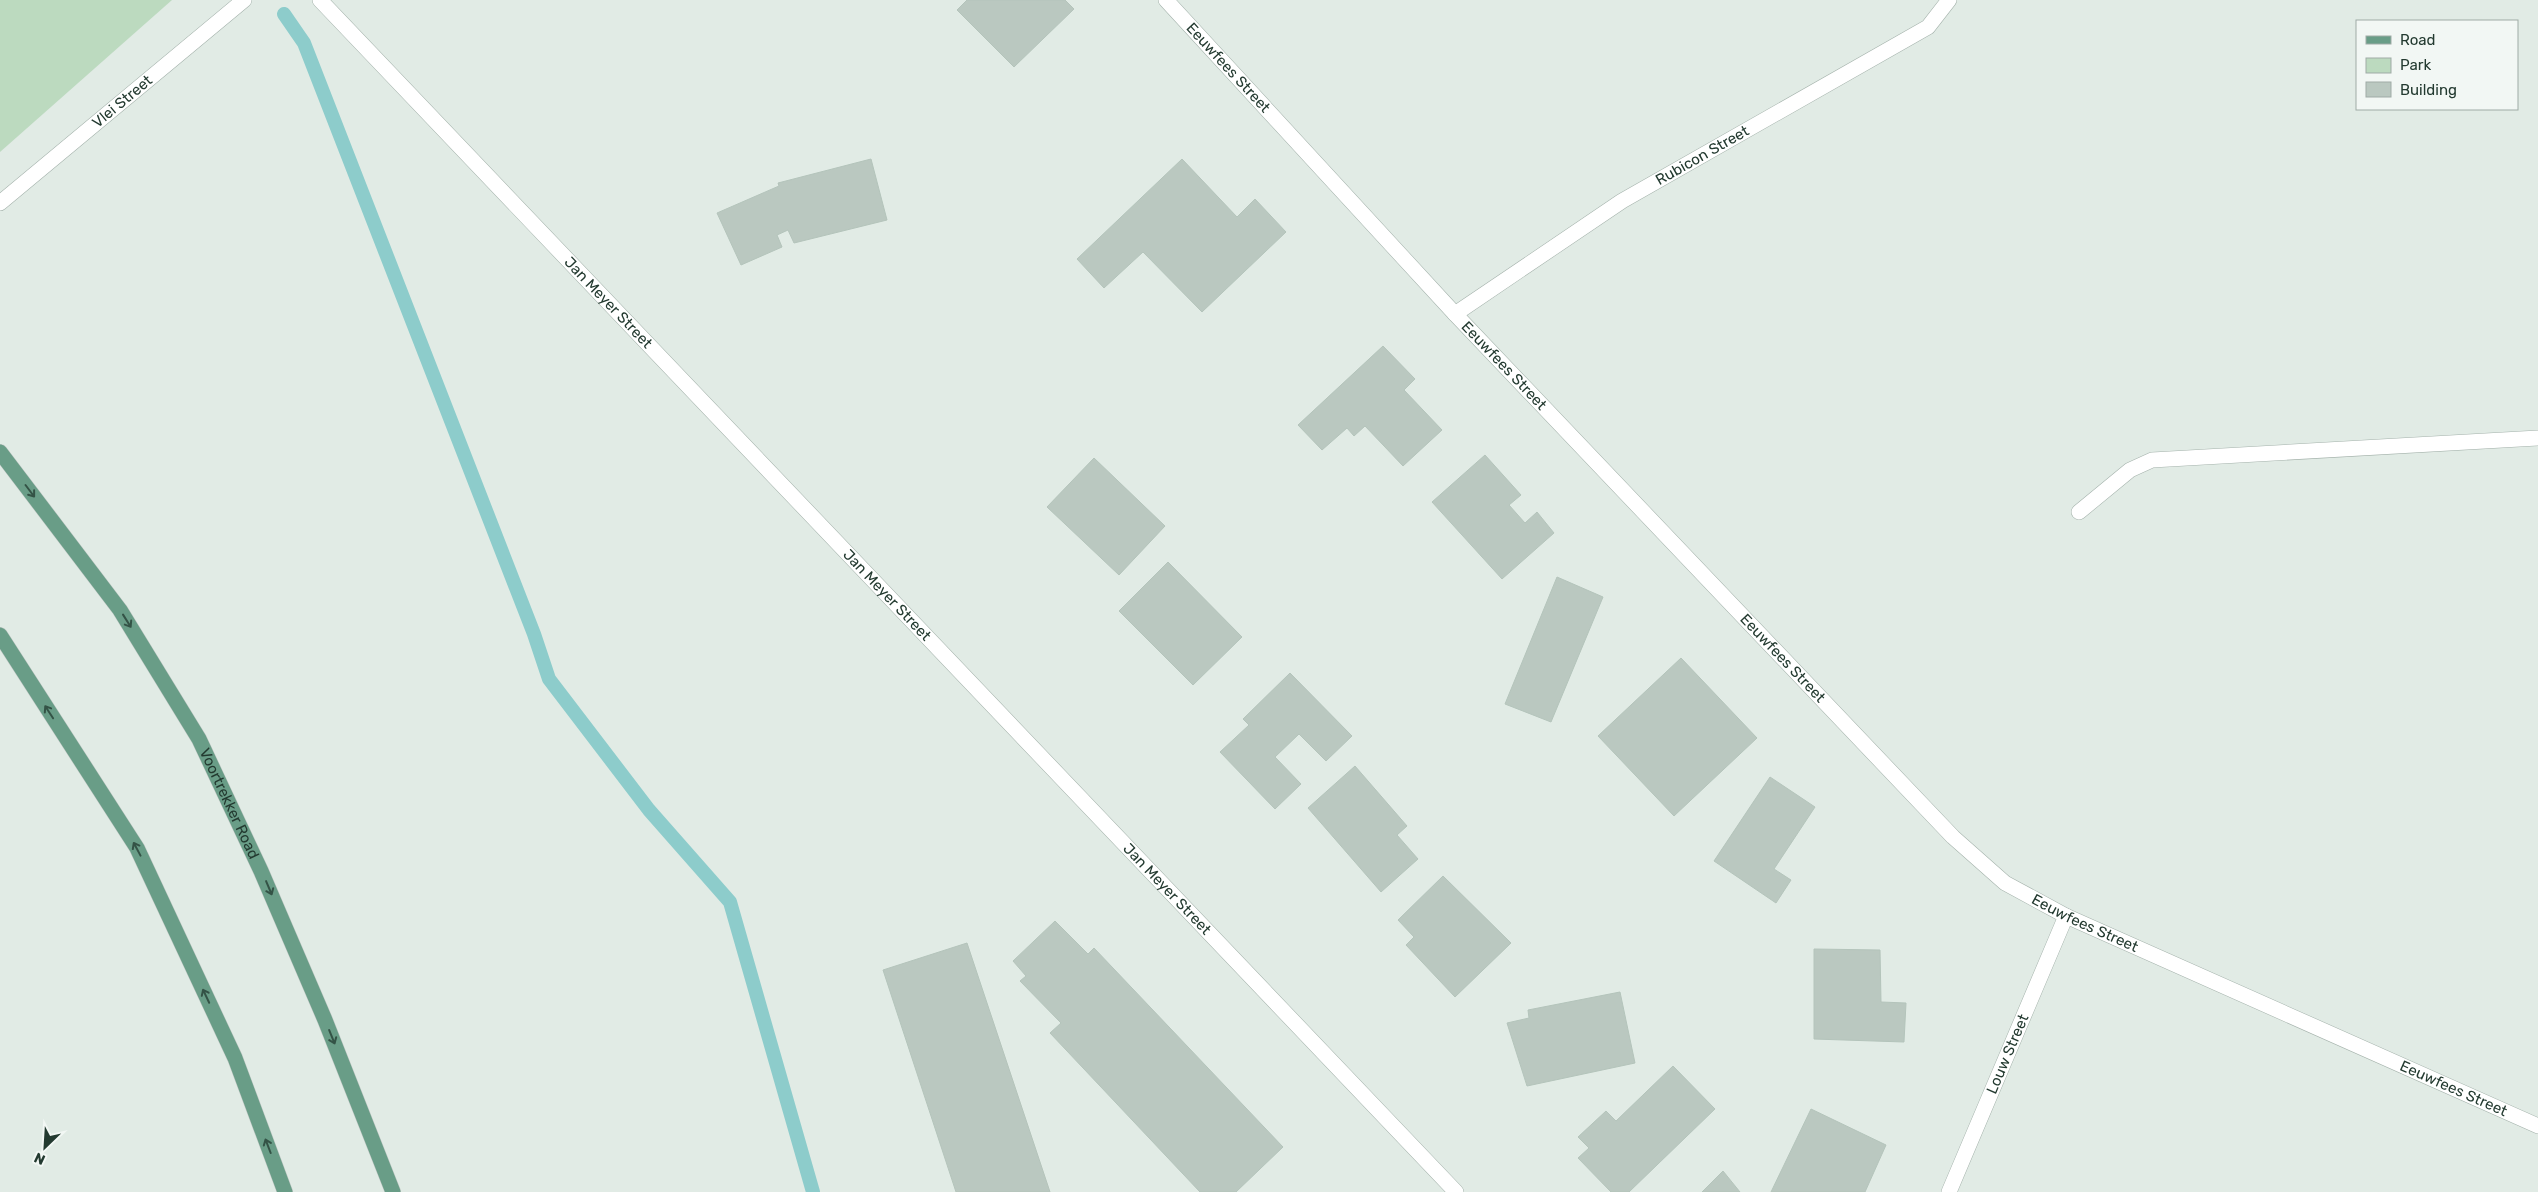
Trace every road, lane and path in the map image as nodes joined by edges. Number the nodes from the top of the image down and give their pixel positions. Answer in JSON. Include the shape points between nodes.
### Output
{"nodes":[{"id":1,"x":244,"y":0,"type":"edge"},
{"id":2,"x":320,"y":0,"type":"edge"},
{"id":3,"x":1166,"y":0,"type":"edge"},
{"id":4,"x":1949,"y":0,"type":"edge"},
{"id":5,"x":0,"y":203,"type":"edge"},
{"id":6,"x":1455,"y":314,"type":"junction"},
{"id":7,"x":2538,"y":438,"type":"edge"},
{"id":8,"x":0,"y":452,"type":"edge"},
{"id":9,"x":2079,"y":512,"type":"dead end"},
{"id":10,"x":0,"y":635,"type":"edge"},
{"id":11,"x":2066,"y":916,"type":"junction"},
{"id":12,"x":2538,"y":1126,"type":"edge"},
{"id":13,"x":285,"y":1192,"type":"edge"},
{"id":14,"x":393,"y":1192,"type":"edge"},
{"id":15,"x":1456,"y":1192,"type":"edge"},
{"id":16,"x":1949,"y":1192,"type":"edge"}],
"edges":[{"from":1,"to":5,"type":"street","name":"Vlei Street"},
{"from":2,"to":15,"type":"street","name":"Jan Meyer Street"},
{"from":3,"to":6,"type":"street","name":"Eeuwfees Street"},
{"from":4,"to":6,"type":"street","name":"Rubicon Street","via":[[1928,26],[1622,201]]},
{"from":6,"to":11,"type":"street","name":"Eeuwfees Street","via":[[1953,837],[2005,883]]},
{"from":7,"to":9,"type":"street","via":[[2152,460],[2130,470]]},
{"from":8,"to":14,"type":"main road","name":"Voortrekker Road","one_way":true,"via":[[120,610],[199,739],[306,976]]},
{"from":13,"to":10,"type":"main road","one_way":true,"via":[[235,1058],[137,848]]},
{"from":11,"to":12,"type":"street","name":"Eeuwfees Street"},
{"from":11,"to":16,"type":"street","name":"Louw Street"}]}
